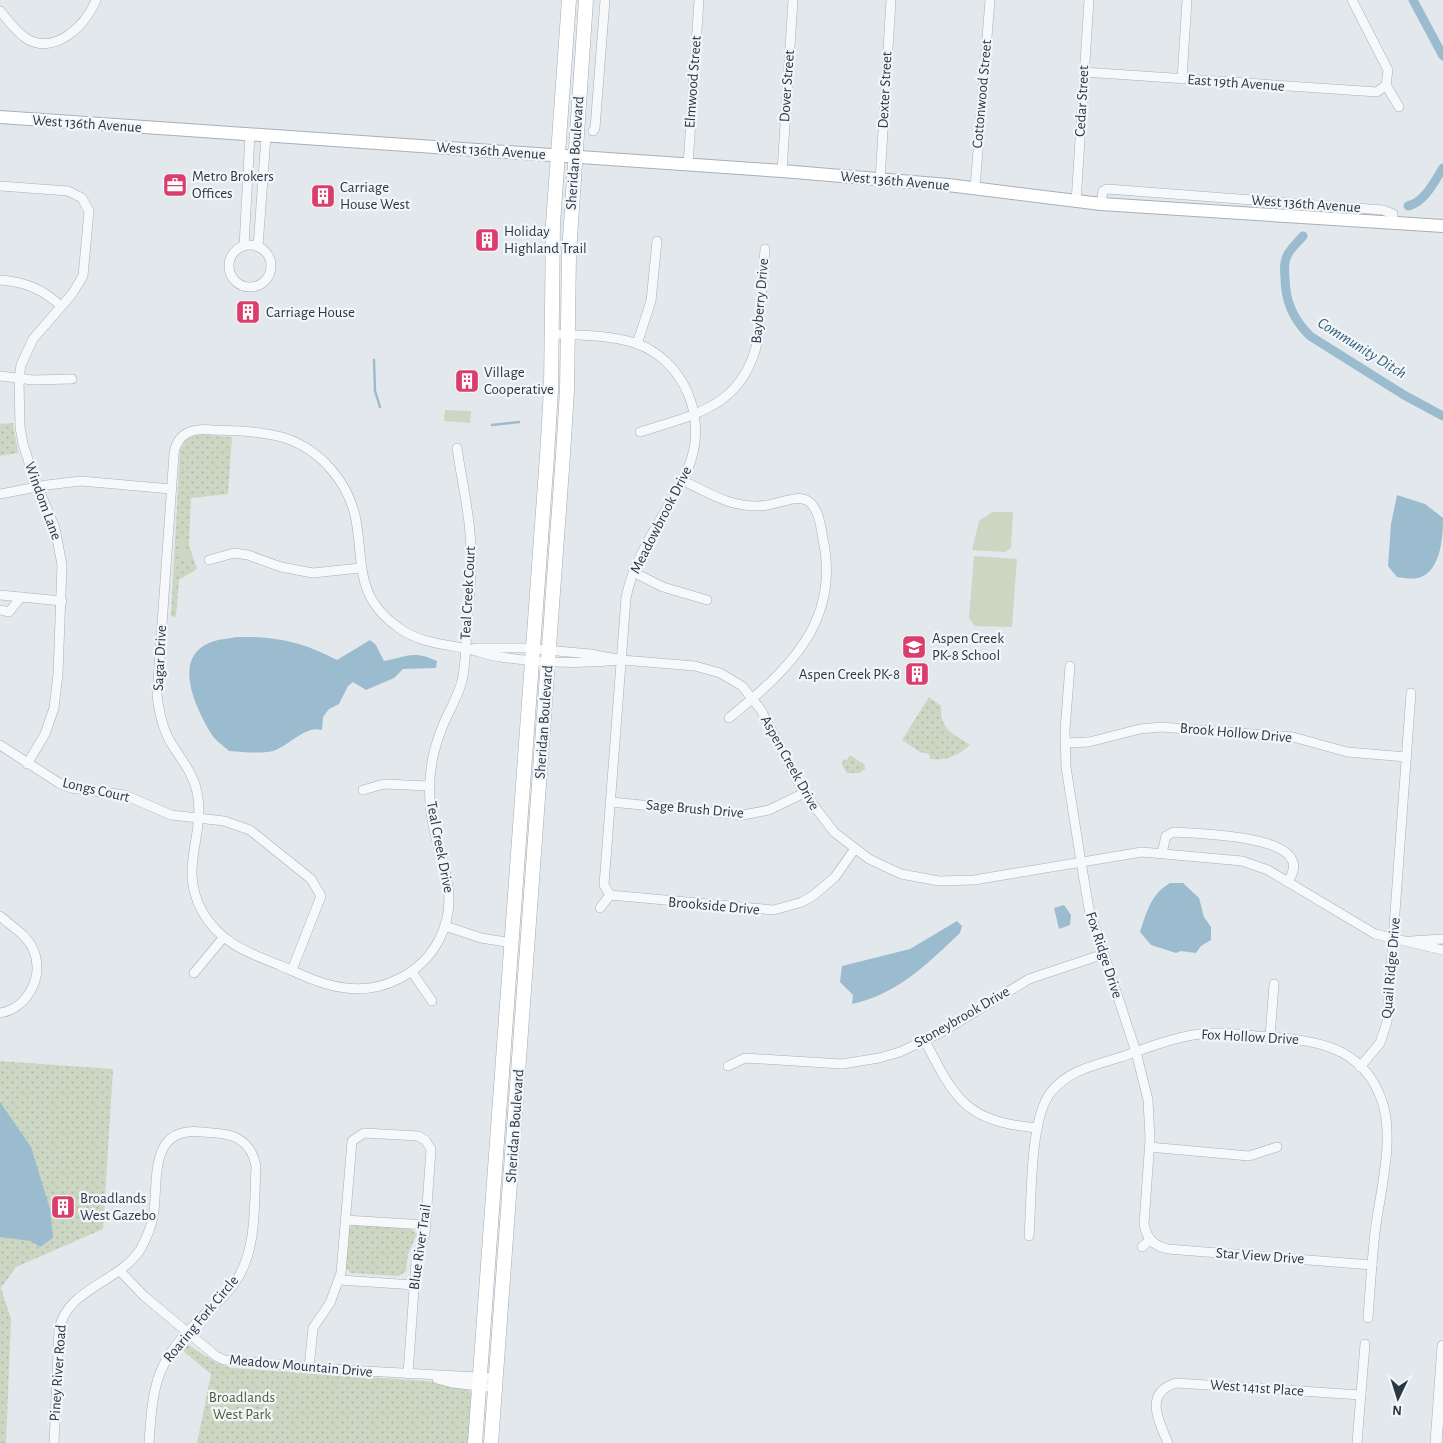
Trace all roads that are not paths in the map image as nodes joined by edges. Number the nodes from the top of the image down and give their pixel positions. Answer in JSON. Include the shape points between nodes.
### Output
{"nodes":[{"id":1,"x":96,"y":0,"type":"edge"},
{"id":2,"x":569,"y":0,"type":"edge"},
{"id":3,"x":586,"y":0,"type":"edge"},
{"id":4,"x":605,"y":0,"type":"edge"},
{"id":5,"x":699,"y":0,"type":"edge"},
{"id":6,"x":793,"y":0,"type":"edge"},
{"id":7,"x":891,"y":0,"type":"edge"},
{"id":8,"x":990,"y":0,"type":"edge"},
{"id":9,"x":1089,"y":0,"type":"edge"},
{"id":10,"x":1187,"y":0,"type":"edge"},
{"id":11,"x":1352,"y":0,"type":"edge"},
{"id":12,"x":0,"y":11,"type":"edge"},
{"id":13,"x":1084,"y":72,"type":"junction"},
{"id":14,"x":1182,"y":79,"type":"junction"},
{"id":15,"x":1386,"y":85,"type":"junction"},
{"id":16,"x":1398,"y":107,"type":"dead end"},
{"id":17,"x":0,"y":117,"type":"edge"},
{"id":18,"x":592,"y":131,"type":"dead end"},
{"id":19,"x":250,"y":135,"type":"junction"},
{"id":20,"x":266,"y":136,"type":"junction"},
{"id":21,"x":558,"y":156,"type":"junction"},
{"id":22,"x":575,"y":157,"type":"junction"},
{"id":23,"x":688,"y":165,"type":"junction"},
{"id":24,"x":782,"y":172,"type":"junction"},
{"id":25,"x":880,"y":180,"type":"junction"},
{"id":26,"x":0,"y":186,"type":"edge"},
{"id":27,"x":975,"y":188,"type":"junction"},
{"id":28,"x":1076,"y":202,"type":"junction"},
{"id":29,"x":1443,"y":226,"type":"edge"},
{"id":30,"x":657,"y":241,"type":"dead end"},
{"id":31,"x":244,"y":246,"type":"junction"},
{"id":32,"x":258,"y":246,"type":"junction"},
{"id":33,"x":764,"y":249,"type":"dead end"},
{"id":34,"x":0,"y":280,"type":"edge"},
{"id":35,"x":61,"y":306,"type":"junction"},
{"id":36,"x":552,"y":334,"type":"junction"},
{"id":37,"x":568,"y":334,"type":"junction"},
{"id":38,"x":637,"y":344,"type":"junction"},
{"id":39,"x":0,"y":376,"type":"edge"},
{"id":40,"x":19,"y":378,"type":"junction"},
{"id":41,"x":72,"y":378,"type":"dead end"},
{"id":42,"x":695,"y":415,"type":"junction"},
{"id":43,"x":175,"y":428,"type":"dead end"},
{"id":44,"x":640,"y":432,"type":"dead end"},
{"id":45,"x":182,"y":436,"type":"junction"},
{"id":46,"x":457,"y":448,"type":"dead end"},
{"id":47,"x":682,"y":480,"type":"junction"},
{"id":48,"x":38,"y":486,"type":"junction"},
{"id":49,"x":171,"y":489,"type":"junction"},
{"id":50,"x":0,"y":494,"type":"edge"},
{"id":51,"x":209,"y":560,"type":"dead end"},
{"id":52,"x":360,"y":568,"type":"junction"},
{"id":53,"x":633,"y":572,"type":"junction"},
{"id":54,"x":0,"y":594,"type":"edge"},
{"id":55,"x":21,"y":596,"type":"junction"},
{"id":56,"x":707,"y":600,"type":"dead end"},
{"id":57,"x":62,"y":601,"type":"junction"},
{"id":58,"x":0,"y":610,"type":"edge"},
{"id":59,"x":465,"y":648,"type":"junction"},
{"id":60,"x":533,"y":654,"type":"junction"},
{"id":61,"x":549,"y":655,"type":"junction"},
{"id":62,"x":622,"y":660,"type":"junction"},
{"id":63,"x":1070,"y":666,"type":"dead end"},
{"id":64,"x":1411,"y":693,"type":"dead end"},
{"id":65,"x":754,"y":698,"type":"junction"},
{"id":66,"x":730,"y":718,"type":"dead end"},
{"id":67,"x":1065,"y":743,"type":"junction"},
{"id":68,"x":0,"y":745,"type":"edge"},
{"id":69,"x":1406,"y":757,"type":"junction"},
{"id":70,"x":27,"y":764,"type":"junction"},
{"id":71,"x":429,"y":786,"type":"junction"},
{"id":72,"x":363,"y":790,"type":"dead end"},
{"id":73,"x":804,"y":793,"type":"junction"},
{"id":74,"x":611,"y":802,"type":"junction"},
{"id":75,"x":198,"y":819,"type":"junction"},
{"id":76,"x":854,"y":850,"type":"junction"},
{"id":77,"x":1162,"y":853,"type":"junction"},
{"id":78,"x":1081,"y":862,"type":"junction"},
{"id":79,"x":1288,"y":882,"type":"junction"},
{"id":80,"x":610,"y":894,"type":"junction"},
{"id":81,"x":600,"y":908,"type":"dead end"},
{"id":82,"x":0,"y":916,"type":"edge"},
{"id":83,"x":445,"y":926,"type":"junction"},
{"id":84,"x":223,"y":938,"type":"junction"},
{"id":85,"x":1394,"y":939,"type":"junction"},
{"id":86,"x":1443,"y":939,"type":"edge"},
{"id":87,"x":1409,"y":942,"type":"junction"},
{"id":88,"x":512,"y":943,"type":"junction"},
{"id":89,"x":1443,"y":950,"type":"edge"},
{"id":90,"x":1104,"y":954,"type":"junction"},
{"id":91,"x":292,"y":970,"type":"junction"},
{"id":92,"x":194,"y":972,"type":"dead end"},
{"id":93,"x":412,"y":972,"type":"junction"},
{"id":94,"x":1274,"y":984,"type":"dead end"},
{"id":95,"x":432,"y":1001,"type":"dead end"},
{"id":96,"x":0,"y":1013,"type":"edge"},
{"id":97,"x":1270,"y":1037,"type":"junction"},
{"id":98,"x":925,"y":1041,"type":"junction"},
{"id":99,"x":1136,"y":1052,"type":"junction"},
{"id":100,"x":728,"y":1066,"type":"dead end"},
{"id":101,"x":1360,"y":1067,"type":"junction"},
{"id":102,"x":1037,"y":1128,"type":"junction"},
{"id":103,"x":169,"y":1135,"type":"joint"},
{"id":104,"x":1149,"y":1147,"type":"junction"},
{"id":105,"x":1277,"y":1147,"type":"dead end"},
{"id":106,"x":345,"y":1220,"type":"junction"},
{"id":107,"x":426,"y":1225,"type":"junction"},
{"id":108,"x":1029,"y":1236,"type":"dead end"},
{"id":109,"x":1150,"y":1240,"type":"junction"},
{"id":110,"x":1142,"y":1247,"type":"dead end"},
{"id":111,"x":1372,"y":1265,"type":"junction"},
{"id":112,"x":120,"y":1271,"type":"junction"},
{"id":113,"x":340,"y":1280,"type":"junction"},
{"id":114,"x":414,"y":1285,"type":"junction"},
{"id":115,"x":1368,"y":1318,"type":"dead end"},
{"id":116,"x":188,"y":1332,"type":"junction"},
{"id":117,"x":1365,"y":1344,"type":"dead end"},
{"id":118,"x":1443,"y":1346,"type":"edge"},
{"id":119,"x":309,"y":1368,"type":"junction"},
{"id":120,"x":408,"y":1374,"type":"junction"},
{"id":121,"x":480,"y":1381,"type":"junction"},
{"id":122,"x":496,"y":1383,"type":"junction"},
{"id":123,"x":1361,"y":1395,"type":"junction"},
{"id":124,"x":54,"y":1443,"type":"edge"},
{"id":125,"x":149,"y":1443,"type":"edge"},
{"id":126,"x":475,"y":1443,"type":"edge"},
{"id":127,"x":492,"y":1443,"type":"edge"},
{"id":128,"x":1168,"y":1443,"type":"edge"},
{"id":129,"x":1357,"y":1443,"type":"edge"},
{"id":130,"x":1436,"y":1443,"type":"edge"}],
"edges":[{"from":1,"to":12,"type":"street","via":[[79,26],[64,38],[49,43],[24,37]]},
{"from":2,"to":21,"type":"main road","name":"Sheridan Boulevard"},
{"from":3,"to":22,"type":"main road","name":"Sheridan Boulevard"},
{"from":4,"to":18,"type":"street","name":"Sheridan Boulevard","via":[[595,128]]},
{"from":5,"to":23,"type":"street","name":"Elmwood Street"},
{"from":6,"to":24,"type":"street","name":"Dover Street"},
{"from":7,"to":25,"type":"street","name":"Dexter Street"},
{"from":8,"to":27,"type":"street","name":"Cottonwood Street"},
{"from":9,"to":13,"type":"street","name":"Cedar Street"},
{"from":10,"to":14,"type":"street"},
{"from":11,"to":15,"type":"street","via":[[1388,70]]},
{"from":13,"to":14,"type":"street","name":"East 19th Avenue"},
{"from":13,"to":28,"type":"street","name":"Cedar Street"},
{"from":14,"to":15,"type":"street","name":"East 19th Avenue","via":[[1371,93]]},
{"from":15,"to":16,"type":"street"},
{"from":17,"to":19,"type":"main road","name":"West 136th Avenue"},
{"from":19,"to":20,"type":"main road","name":"West 136th Avenue"},
{"from":19,"to":31,"type":"street"},
{"from":20,"to":21,"type":"main road","name":"West 136th Avenue"},
{"from":20,"to":32,"type":"street"},
{"from":21,"to":22,"type":"main road","name":"West 136th Avenue"},
{"from":21,"to":36,"type":"main road","name":"Sheridan Boulevard","via":[[552,248]]},
{"from":22,"to":23,"type":"main road","name":"West 136th Avenue"},
{"from":22,"to":37,"type":"main road","name":"Sheridan Boulevard"},
{"from":23,"to":24,"type":"main road","name":"West 136th Avenue"},
{"from":24,"to":25,"type":"main road","name":"West 136th Avenue"},
{"from":25,"to":27,"type":"main road","name":"West 136th Avenue"},
{"from":26,"to":35,"type":"street","name":"Windom Lane","via":[[68,191],[76,193],[86,204],[89,220],[86,266],[78,286]]},
{"from":27,"to":28,"type":"main road","name":"West 136th Avenue"},
{"from":28,"to":29,"type":"main road","name":"West 136th Avenue"},
{"from":30,"to":38,"type":"street","via":[[651,301]]},
{"from":31,"to":32,"type":"street"},
{"from":31,"to":32,"type":"street","via":[[233,253],[228,264],[233,280],[245,287],[259,285],[269,276],[271,262]]},
{"from":33,"to":42,"type":"street","name":"Bayberry Drive","via":[[758,339],[750,365],[725,398]]},
{"from":34,"to":35,"type":"street","via":[[28,284],[48,294]]},
{"from":35,"to":40,"type":"street","name":"Windom Lane","via":[[33,339]]},
{"from":36,"to":37,"type":"street","name":"Meadowbrook Drive"},
{"from":36,"to":60,"type":"main road","name":"Sheridan Boulevard"},
{"from":37,"to":38,"type":"street","name":"Meadowbrook Drive"},
{"from":37,"to":61,"type":"main road","name":"Sheridan Boulevard","via":[[564,455]]},
{"from":38,"to":42,"type":"street","name":"Meadowbrook Drive","via":[[661,358],[678,375]]},
{"from":39,"to":40,"type":"street"},
{"from":40,"to":41,"type":"street"},
{"from":40,"to":48,"type":"street","name":"Windom Lane","via":[[23,444]]},
{"from":42,"to":44,"type":"street","name":"Bayberry Drive"},
{"from":42,"to":47,"type":"street","name":"Meadowbrook Drive","via":[[696,441]]},
{"from":43,"to":45,"type":"street"},
{"from":45,"to":49,"type":"street","via":[[174,448]]},
{"from":45,"to":52,"type":"street","name":"Aspen Creek Drive","via":[[195,429],[264,433],[296,443],[318,457],[339,480],[350,500],[356,522]]},
{"from":46,"to":59,"type":"street","name":"Teal Creek Court","via":[[472,553]]},
{"from":47,"to":53,"type":"street","name":"Meadowbrook Drive"},
{"from":47,"to":65,"type":"street","via":[[728,502],[754,506],[802,499],[815,510],[827,560],[826,594],[821,611],[796,655]]},
{"from":48,"to":49,"type":"street","via":[[81,482]]},
{"from":48,"to":50,"type":"street"},
{"from":48,"to":57,"type":"street","name":"Windom Lane","via":[[60,546]]},
{"from":49,"to":75,"type":"street","name":"Sagar Drive","via":[[158,709],[166,732],[197,791]]},
{"from":51,"to":52,"type":"street","via":[[234,553],[313,573]]},
{"from":52,"to":59,"type":"street","name":"Aspen Creek Drive","via":[[371,598],[394,625],[417,638]]},
{"from":53,"to":56,"type":"street","via":[[663,587]]},
{"from":53,"to":62,"type":"street","name":"Meadowbrook Drive","via":[[626,598]]},
{"from":54,"to":55,"type":"street"},
{"from":55,"to":57,"type":"street"},
{"from":55,"to":58,"type":"street","via":[[9,612]]},
{"from":57,"to":70,"type":"street","name":"Windom Lane","via":[[54,708],[45,734]]},
{"from":59,"to":60,"type":"street","name":"Aspen Creek Drive"},
{"from":59,"to":71,"type":"street","name":"Teal Creek Drive","via":[[461,683],[438,736]]},
{"from":60,"to":61,"type":"street","name":"Aspen Creek Drive"},
{"from":60,"to":88,"type":"main road","name":"Sheridan Boulevard"},
{"from":61,"to":62,"type":"street","name":"Aspen Creek Drive","via":[[590,654]]},
{"from":61,"to":122,"type":"main road","name":"Sheridan Boulevard"},
{"from":62,"to":65,"type":"street","name":"Aspen Creek Drive","via":[[708,668],[731,679]]},
{"from":62,"to":74,"type":"street","name":"Meadowbrook Drive"},
{"from":63,"to":67,"type":"street","name":"Fox Ridge Drive"},
{"from":64,"to":69,"type":"street","name":"Quail Ridge Drive"},
{"from":65,"to":66,"type":"street"},
{"from":65,"to":73,"type":"street","name":"Aspen Creek Drive"},
{"from":67,"to":69,"type":"street","name":"Brook Hollow Drive","via":[[1089,742],[1140,728],[1161,727],[1293,737],[1347,752]]},
{"from":67,"to":78,"type":"street","name":"Fox Ridge Drive","via":[[1069,792]]},
{"from":68,"to":70,"type":"street","name":"Longs Court"},
{"from":69,"to":85,"type":"street","name":"Quail Ridge Drive"},
{"from":70,"to":75,"type":"street","name":"Longs Court","via":[[71,788],[125,795],[165,813]]},
{"from":71,"to":72,"type":"street","via":[[384,784]]},
{"from":71,"to":83,"type":"street","name":"Teal Creek Drive","via":[[432,824],[450,888]]},
{"from":73,"to":74,"type":"street","name":"Sage Brush Drive","via":[[768,810],[743,815]]},
{"from":73,"to":76,"type":"street","name":"Aspen Creek Drive","via":[[822,819]]},
{"from":74,"to":80,"type":"street","name":"Meadowbrook Drive","via":[[604,885]]},
{"from":75,"to":84,"type":"street","via":[[191,857],[192,884],[201,910]]},
{"from":75,"to":91,"type":"street","via":[[224,821],[250,830],[315,884],[321,896]]},
{"from":76,"to":78,"type":"street","name":"Aspen Creek Drive","via":[[901,874],[939,881],[974,880]]},
{"from":76,"to":80,"type":"street","name":"Brookside Drive","via":[[835,877],[814,895],[774,910]]},
{"from":77,"to":78,"type":"street","name":"Aspen Creek Drive","via":[[1135,852]]},
{"from":77,"to":79,"type":"street","name":"Aspen Creek Drive","via":[[1242,861],[1268,870]]},
{"from":77,"to":79,"type":"street","via":[[1163,842],[1170,832],[1254,839],[1291,857],[1294,866]]},
{"from":78,"to":90,"type":"street","name":"Fox Ridge Drive","via":[[1090,909]]},
{"from":79,"to":85,"type":"street","name":"Aspen Creek Drive","via":[[1369,931]]},
{"from":80,"to":81,"type":"street"},
{"from":82,"to":96,"type":"street","via":[[28,941],[36,966],[28,996],[14,1008]]},
{"from":83,"to":88,"type":"street","via":[[481,938]]},
{"from":83,"to":93,"type":"street","name":"Teal Creek Drive","via":[[433,950]]},
{"from":84,"to":91,"type":"street","via":[[245,952]]},
{"from":84,"to":92,"type":"street"},
{"from":85,"to":87,"type":"street","name":"Aspen Creek Drive"},
{"from":85,"to":101,"type":"street","name":"Quail Ridge Drive","via":[[1384,1033],[1374,1052]]},
{"from":86,"to":87,"type":"street","name":"Aspen Creek Drive"},
{"from":87,"to":89,"type":"street","name":"Aspen Creek Drive"},
{"from":88,"to":121,"type":"main road","name":"Sheridan Boulevard"},
{"from":90,"to":98,"type":"street","name":"Stoneybrook Drive","via":[[1029,979]]},
{"from":90,"to":99,"type":"street","name":"Fox Ridge Drive"},
{"from":91,"to":93,"type":"street","name":"Teal Creek Drive","via":[[330,985],[359,989],[382,986]]},
{"from":93,"to":95,"type":"street"},
{"from":94,"to":97,"type":"street"},
{"from":97,"to":99,"type":"street","name":"Fox Hollow Drive","via":[[1195,1034]]},
{"from":97,"to":101,"type":"street","name":"Fox Hollow Drive","via":[[1321,1043],[1343,1053]]},
{"from":98,"to":100,"type":"street","name":"Stoneybrook Drive","via":[[900,1052],[860,1062],[823,1064],[745,1058]]},
{"from":98,"to":102,"type":"street","via":[[946,1082],[972,1110],[994,1121]]},
{"from":99,"to":102,"type":"street","name":"Fox Hollow Drive","via":[[1079,1071],[1064,1080],[1045,1101]]},
{"from":99,"to":104,"type":"street","name":"Fox Ridge Drive","via":[[1148,1100]]},
{"from":101,"to":111,"type":"street","via":[[1376,1087],[1387,1124]]},
{"from":102,"to":108,"type":"street","name":"Fox Hollow Drive"},
{"from":103,"to":112,"type":"street","name":"Piney River Road","via":[[158,1160],[154,1212],[147,1237],[140,1250]]},
{"from":103,"to":116,"type":"street","name":"Roaring Fork Circle","via":[[192,1131],[244,1137],[256,1167],[250,1247],[240,1275],[232,1288]]},
{"from":104,"to":105,"type":"street","via":[[1249,1156]]},
{"from":104,"to":109,"type":"street","name":"Fox Ridge Drive","via":[[1144,1224]]},
{"from":106,"to":107,"type":"street"},
{"from":106,"to":107,"type":"street","name":"Blue River Trail","via":[[349,1139],[364,1133],[425,1136],[431,1149]]},
{"from":106,"to":113,"type":"street","name":"Blue River Trail"},
{"from":107,"to":114,"type":"street","name":"Blue River Trail","via":[[416,1261]]},
{"from":109,"to":110,"type":"street"},
{"from":109,"to":111,"type":"street","name":"Star View Drive","via":[[1168,1249]]},
{"from":111,"to":115,"type":"street"},
{"from":112,"to":116,"type":"street","name":"Meadow Mountain Drive","via":[[144,1296]]},
{"from":112,"to":124,"type":"street","name":"Piney River Road","via":[[75,1300],[64,1313],[59,1330]]},
{"from":113,"to":114,"type":"street"},
{"from":113,"to":119,"type":"street","name":"Blue River Trail","via":[[330,1303],[313,1328]]},
{"from":114,"to":120,"type":"street","name":"Blue River Trail"},
{"from":116,"to":119,"type":"street","name":"Meadow Mountain Drive","via":[[224,1360]]},
{"from":116,"to":125,"type":"street","name":"Roaring Fork Circle","via":[[167,1357],[155,1382]]},
{"from":117,"to":123,"type":"street"},
{"from":118,"to":130,"type":"street"},
{"from":119,"to":120,"type":"street","name":"Meadow Mountain Drive"},
{"from":120,"to":121,"type":"street","name":"Meadow Mountain Drive"},
{"from":121,"to":122,"type":"street","name":"Meadow Mountain Drive"},
{"from":121,"to":126,"type":"main road","name":"Sheridan Boulevard"},
{"from":122,"to":127,"type":"main road","name":"Sheridan Boulevard"},
{"from":123,"to":128,"type":"street","name":"West 141st Place","via":[[1184,1382],[1169,1385],[1159,1396],[1156,1414]]},
{"from":123,"to":129,"type":"street"}]}
